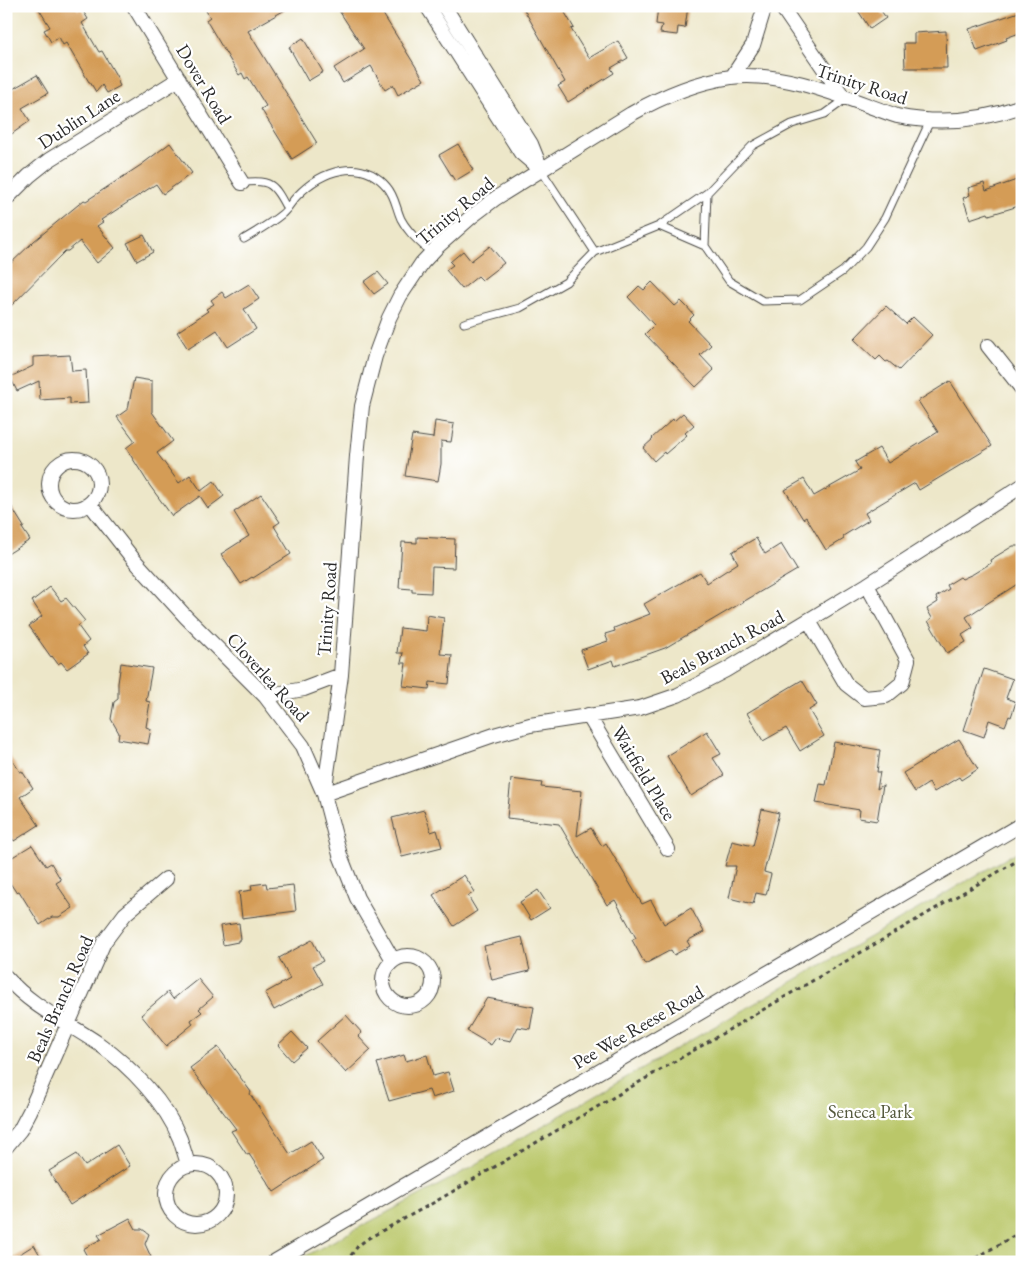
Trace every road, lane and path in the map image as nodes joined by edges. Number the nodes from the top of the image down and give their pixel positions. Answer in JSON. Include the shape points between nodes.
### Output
{"nodes":[{"id":1,"x":134,"y":6,"type":"edge"},
{"id":2,"x":427,"y":6,"type":"edge"},
{"id":3,"x":444,"y":6,"type":"edge"},
{"id":4,"x":765,"y":6,"type":"edge"},
{"id":5,"x":781,"y":6,"type":"edge"},
{"id":6,"x":732,"y":77,"type":"junction"},
{"id":7,"x":179,"y":78,"type":"junction"},
{"id":8,"x":844,"y":98,"type":"junction"},
{"id":9,"x":1022,"y":106,"type":"edge"},
{"id":10,"x":930,"y":121,"type":"junction"},
{"id":11,"x":542,"y":170,"type":"junction"},
{"id":12,"x":242,"y":183,"type":"joint"},
{"id":13,"x":707,"y":192,"type":"junction"},
{"id":14,"x":6,"y":199,"type":"edge"},
{"id":15,"x":287,"y":209,"type":"junction"},
{"id":16,"x":658,"y":226,"type":"junction"},
{"id":17,"x":244,"y":239,"type":"dead end"},
{"id":18,"x":705,"y":246,"type":"junction"},
{"id":19,"x":596,"y":252,"type":"junction"},
{"id":20,"x":431,"y":253,"type":"junction"},
{"id":21,"x":464,"y":324,"type":"dead end"},
{"id":22,"x":988,"y":346,"type":"dead end"},
{"id":23,"x":1022,"y":390,"type":"edge"},
{"id":24,"x":1022,"y":486,"type":"edge"},
{"id":25,"x":90,"y":504,"type":"dead end"},
{"id":26,"x":867,"y":585,"type":"junction"},
{"id":27,"x":809,"y":621,"type":"junction"},
{"id":28,"x":341,"y":675,"type":"junction"},
{"id":29,"x":264,"y":696,"type":"junction"},
{"id":30,"x":588,"y":715,"type":"junction"},
{"id":31,"x":324,"y":794,"type":"junction"},
{"id":32,"x":1022,"y":824,"type":"edge"},
{"id":33,"x":668,"y":849,"type":"dead end"},
{"id":34,"x":1022,"y":858,"type":"edge"},
{"id":35,"x":166,"y":879,"type":"dead end"},
{"id":36,"x":394,"y":960,"type":"dead end"},
{"id":37,"x":6,"y":977,"type":"edge"},
{"id":38,"x":68,"y":1025,"type":"junction"},
{"id":39,"x":6,"y":1147,"type":"edge"},
{"id":40,"x":188,"y":1165,"type":"junction"},
{"id":41,"x":1022,"y":1230,"type":"edge"},
{"id":42,"x":274,"y":1262,"type":"edge"},
{"id":43,"x":346,"y":1262,"type":"edge"},
{"id":44,"x":969,"y":1262,"type":"edge"}],
"edges":[{"from":1,"to":7,"type":"street","name":"Dover Road"},
{"from":2,"to":11,"type":"street","via":[[521,153]]},
{"from":3,"to":11,"type":"street","via":[[531,144]]},
{"from":4,"to":6,"type":"street","via":[[753,45]]},
{"from":5,"to":8,"type":"street"},
{"from":6,"to":8,"type":"street","name":"Trinity Road","via":[[794,82]]},
{"from":6,"to":11,"type":"street","name":"Trinity Road","via":[[681,90],[650,103]]},
{"from":7,"to":12,"type":"street","name":"Dover Road"},
{"from":7,"to":14,"type":"street","name":"Dublin Lane","via":[[48,160]]},
{"from":8,"to":10,"type":"street","name":"Trinity Road","via":[[897,116]]},
{"from":8,"to":13,"type":"lane","via":[[824,114],[792,124],[752,146]]},
{"from":9,"to":10,"type":"street","name":"Trinity Road","via":[[983,118]]},
{"from":10,"to":18,"type":"lane","via":[[885,218],[866,246],[843,271],[800,300],[763,301],[729,281]]},
{"from":11,"to":19,"type":"lane"},
{"from":11,"to":20,"type":"street","name":"Trinity Road","via":[[489,203]]},
{"from":12,"to":15,"type":"lane","via":[[262,181],[274,186]]},
{"from":13,"to":16,"type":"lane"},
{"from":13,"to":18,"type":"lane"},
{"from":15,"to":17,"type":"lane"},
{"from":15,"to":20,"type":"lane","via":[[305,189],[332,174],[346,169],[362,170],[389,190],[411,234]]},
{"from":16,"to":18,"type":"lane"},
{"from":16,"to":19,"type":"lane"},
{"from":19,"to":21,"type":"lane","via":[[566,282],[520,308]]},
{"from":20,"to":28,"type":"street","name":"Trinity Road","via":[[400,296],[390,318],[375,356],[362,406]]},
{"from":22,"to":23,"type":"street"},
{"from":24,"to":26,"type":"street","name":"Beals Branch Road"},
{"from":25,"to":29,"type":"street","name":"Cloverlea Road","via":[[134,560]]},
{"from":26,"to":27,"type":"street","name":"Beals Branch Road"},
{"from":26,"to":27,"type":"street","via":[[908,660],[902,683],[886,696],[864,698],[846,684]]},
{"from":27,"to":30,"type":"street","name":"Beals Branch Road","via":[[678,694],[640,708]]},
{"from":28,"to":29,"type":"street","via":[[304,689]]},
{"from":28,"to":31,"type":"street","name":"Trinity Road"},
{"from":29,"to":31,"type":"street","name":"Cloverlea Road","via":[[303,746]]},
{"from":30,"to":31,"type":"street","name":"Beals Branch Road","via":[[494,735]]},
{"from":30,"to":33,"type":"street","name":"Waitfield Place"},
{"from":31,"to":36,"type":"street","name":"Cloverlea Road","via":[[340,855],[357,898]]},
{"from":32,"to":42,"type":"street","name":"Pee Wee Reese Road"},
{"from":34,"to":43,"type":"path","via":[[434,1203],[367,1239]]},
{"from":35,"to":38,"type":"street","name":"Beals Branch Road","via":[[115,925],[104,942]]},
{"from":37,"to":38,"type":"street","via":[[24,995]]},
{"from":38,"to":39,"type":"street","name":"Beals Branch Road","via":[[30,1111]]},
{"from":38,"to":40,"type":"street","via":[[99,1044],[134,1073],[171,1121]]},
{"from":40,"to":40,"type":"street","via":[[179,1169],[167,1186],[168,1206],[178,1218],[192,1224],[212,1221],[224,1206],[226,1187],[222,1178],[208,1166]]},
{"from":41,"to":44,"type":"path"}]}
